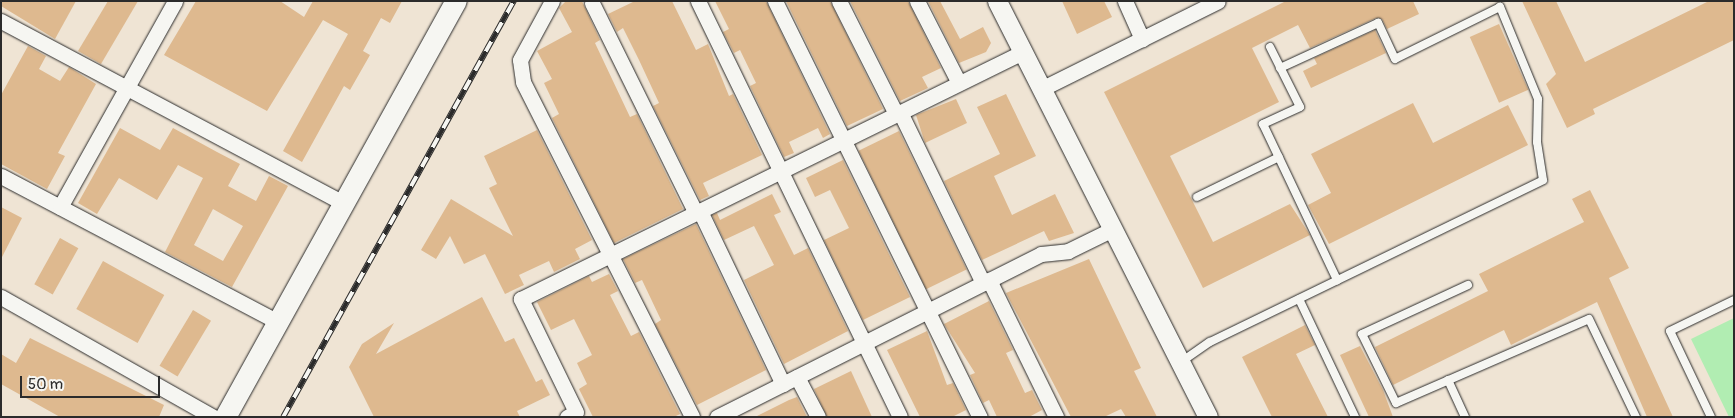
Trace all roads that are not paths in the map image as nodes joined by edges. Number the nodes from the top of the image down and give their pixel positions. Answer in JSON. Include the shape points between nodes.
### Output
{"nodes":[{"id":1,"x":174,"y":1,"type":"edge"},
{"id":2,"x":456,"y":1,"type":"edge"},
{"id":3,"x":552,"y":1,"type":"edge"},
{"id":4,"x":698,"y":1,"type":"edge"},
{"id":5,"x":775,"y":1,"type":"edge"},
{"id":6,"x":839,"y":1,"type":"edge"},
{"id":7,"x":917,"y":1,"type":"edge"},
{"id":8,"x":997,"y":1,"type":"edge"},
{"id":9,"x":1124,"y":1,"type":"edge"},
{"id":10,"x":592,"y":3,"type":"dead end"},
{"id":11,"x":1208,"y":4,"type":"edge"},
{"id":12,"x":1,"y":21,"type":"edge"},
{"id":13,"x":1142,"y":39,"type":"junction"},
{"id":14,"x":1270,"y":47,"type":"dead end"},
{"id":15,"x":1023,"y":52,"type":"junction"},
{"id":16,"x":1280,"y":68,"type":"junction"},
{"id":17,"x":959,"y":83,"type":"junction"},
{"id":18,"x":1043,"y":88,"type":"junction"},
{"id":19,"x":126,"y":89,"type":"junction"},
{"id":20,"x":898,"y":113,"type":"junction"},
{"id":21,"x":844,"y":139,"type":"junction"},
{"id":22,"x":1279,"y":157,"type":"junction"},
{"id":23,"x":781,"y":170,"type":"junction"},
{"id":24,"x":1,"y":176,"type":"edge"},
{"id":25,"x":1197,"y":197,"type":"dead end"},
{"id":26,"x":344,"y":203,"type":"junction"},
{"id":27,"x":60,"y":207,"type":"junction"},
{"id":28,"x":698,"y":212,"type":"junction"},
{"id":29,"x":1113,"y":229,"type":"junction"},
{"id":30,"x":609,"y":255,"type":"junction"},
{"id":31,"x":1337,"y":280,"type":"junction"},
{"id":32,"x":986,"y":281,"type":"junction"},
{"id":33,"x":1468,"y":284,"type":"dead end"},
{"id":34,"x":1,"y":297,"type":"edge"},
{"id":35,"x":1299,"y":298,"type":"junction"},
{"id":36,"x":1734,"y":300,"type":"edge"},
{"id":37,"x":927,"y":311,"type":"junction"},
{"id":38,"x":278,"y":322,"type":"junction"},
{"id":39,"x":866,"y":342,"type":"junction"},
{"id":40,"x":1180,"y":362,"type":"junction"},
{"id":41,"x":797,"y":377,"type":"junction"},
{"id":42,"x":1448,"y":380,"type":"junction"},
{"id":43,"x":783,"y":384,"type":"junction"},
{"id":44,"x":740,"y":412,"type":"edge"},
{"id":45,"x":573,"y":415,"type":"edge"},
{"id":46,"x":213,"y":417,"type":"edge"},
{"id":47,"x":225,"y":417,"type":"edge"},
{"id":48,"x":692,"y":417,"type":"edge"},
{"id":49,"x":717,"y":417,"type":"edge"},
{"id":50,"x":818,"y":417,"type":"edge"},
{"id":51,"x":900,"y":417,"type":"edge"},
{"id":52,"x":980,"y":417,"type":"edge"},
{"id":53,"x":1056,"y":417,"type":"edge"},
{"id":54,"x":1208,"y":417,"type":"edge"},
{"id":55,"x":1355,"y":417,"type":"edge"},
{"id":56,"x":1465,"y":417,"type":"edge"},
{"id":57,"x":1636,"y":417,"type":"edge"},
{"id":58,"x":1711,"y":417,"type":"edge"}],
"edges":[{"from":1,"to":19,"type":"street"},
{"from":2,"to":26,"type":"main road"},
{"from":3,"to":30,"type":"street","via":[[519,69]]},
{"from":4,"to":23,"type":"street"},
{"from":5,"to":21,"type":"street"},
{"from":6,"to":20,"type":"street"},
{"from":7,"to":17,"type":"street"},
{"from":8,"to":15,"type":"street"},
{"from":9,"to":13,"type":"street"},
{"from":10,"to":28,"type":"street"},
{"from":11,"to":13,"type":"street"},
{"from":12,"to":19,"type":"street"},
{"from":13,"to":18,"type":"street"},
{"from":14,"to":16,"type":"lane"},
{"from":15,"to":17,"type":"street"},
{"from":15,"to":18,"type":"street"},
{"from":16,"to":22,"type":"lane","via":[[1300,107],[1263,124]]},
{"from":16,"to":31,"type":"lane","via":[[1378,23],[1395,59],[1500,7],[1538,99],[1537,142],[1543,180]]},
{"from":17,"to":20,"type":"street"},
{"from":18,"to":29,"type":"street"},
{"from":19,"to":26,"type":"street"},
{"from":19,"to":27,"type":"street"},
{"from":20,"to":21,"type":"street"},
{"from":20,"to":32,"type":"street"},
{"from":21,"to":23,"type":"street"},
{"from":21,"to":37,"type":"street"},
{"from":22,"to":25,"type":"lane"},
{"from":22,"to":31,"type":"lane"},
{"from":23,"to":28,"type":"street"},
{"from":23,"to":39,"type":"street"},
{"from":24,"to":27,"type":"street"},
{"from":26,"to":38,"type":"main road"},
{"from":27,"to":38,"type":"street"},
{"from":28,"to":30,"type":"street"},
{"from":28,"to":43,"type":"street"},
{"from":29,"to":32,"type":"street","via":[[1068,250],[1041,254]]},
{"from":29,"to":40,"type":"street"},
{"from":30,"to":45,"type":"street","via":[[521,299]]},
{"from":30,"to":48,"type":"street"},
{"from":31,"to":35,"type":"lane"},
{"from":32,"to":37,"type":"street"},
{"from":32,"to":53,"type":"street"},
{"from":33,"to":42,"type":"lane","via":[[1362,334],[1396,403]]},
{"from":34,"to":46,"type":"street"},
{"from":35,"to":40,"type":"lane","via":[[1210,342]]},
{"from":35,"to":55,"type":"lane"},
{"from":36,"to":58,"type":"lane","via":[[1670,331]]},
{"from":37,"to":39,"type":"street"},
{"from":37,"to":52,"type":"street"},
{"from":38,"to":47,"type":"main road"},
{"from":39,"to":41,"type":"street"},
{"from":39,"to":51,"type":"street"},
{"from":40,"to":54,"type":"street"},
{"from":41,"to":43,"type":"street"},
{"from":41,"to":50,"type":"street"},
{"from":42,"to":56,"type":"lane"},
{"from":42,"to":57,"type":"lane","via":[[1589,318]]},
{"from":43,"to":44,"type":"street"},
{"from":44,"to":49,"type":"street"}]}
